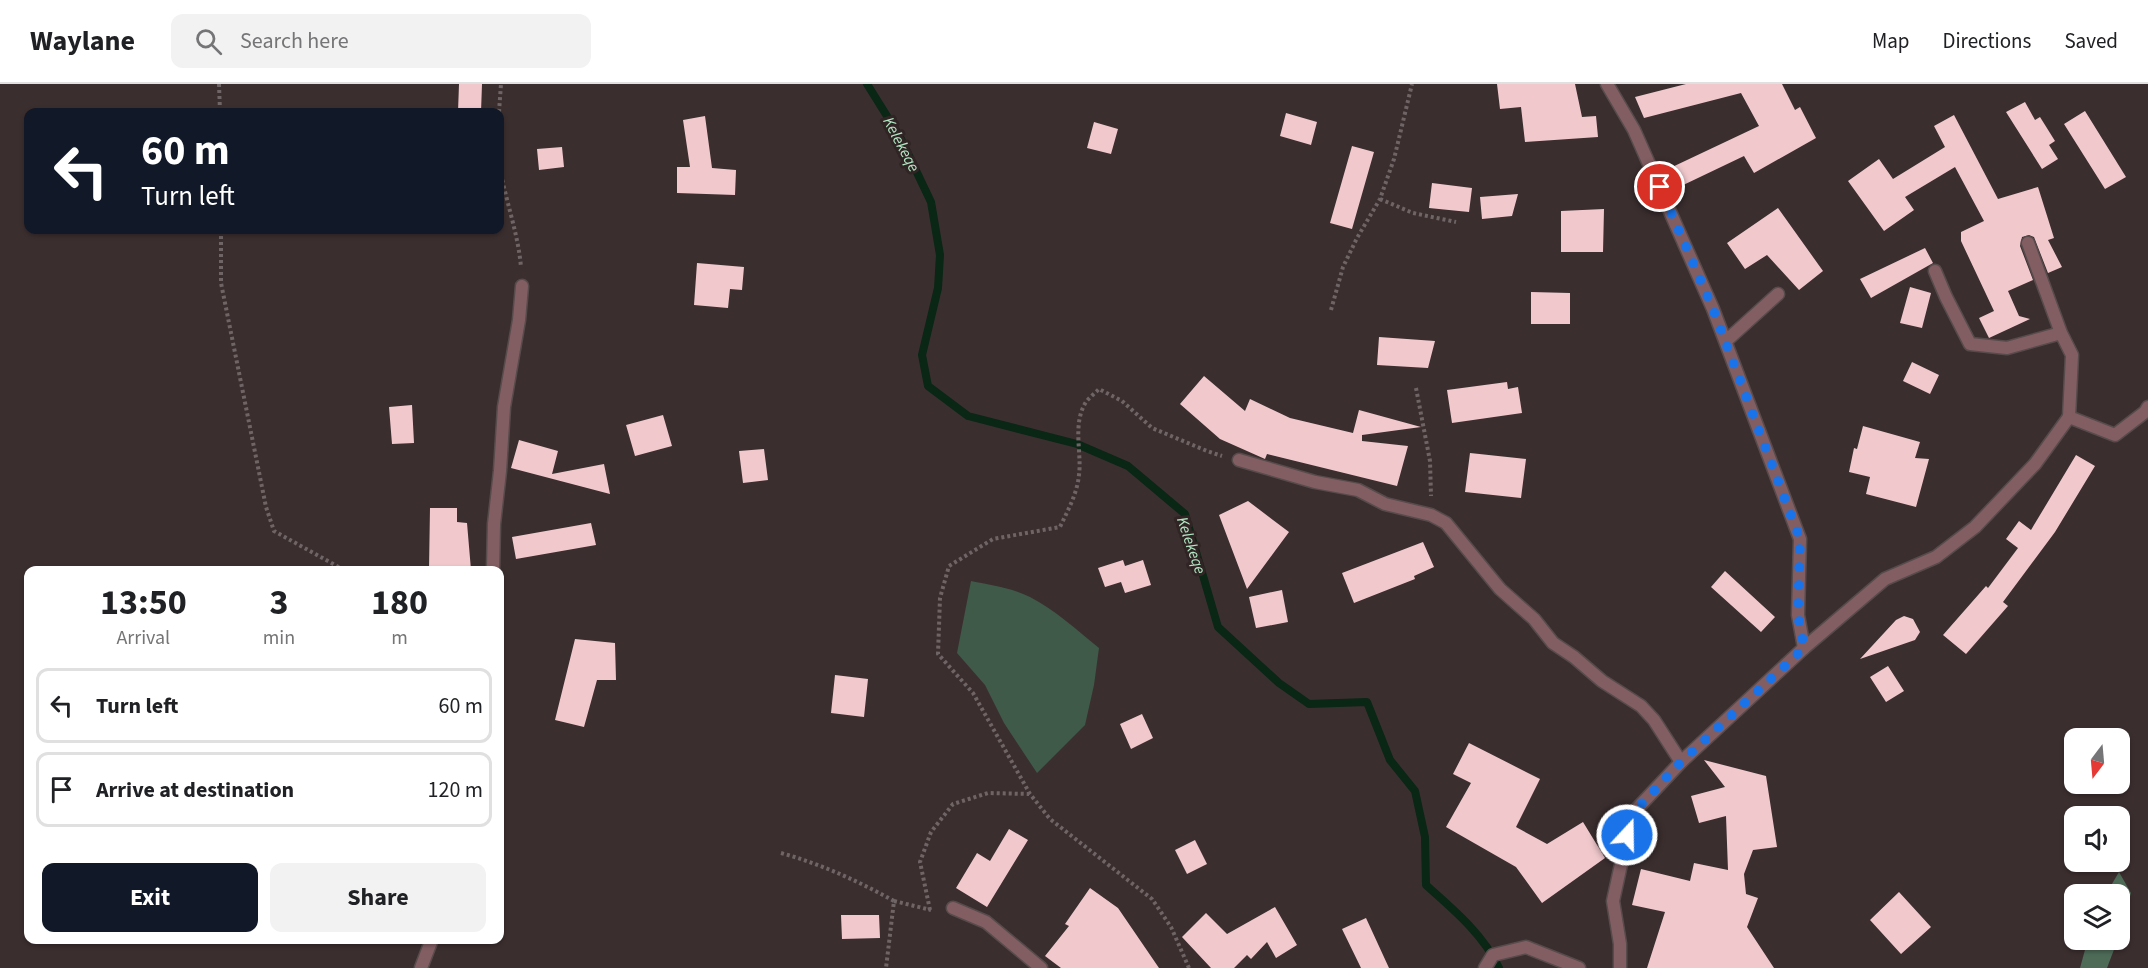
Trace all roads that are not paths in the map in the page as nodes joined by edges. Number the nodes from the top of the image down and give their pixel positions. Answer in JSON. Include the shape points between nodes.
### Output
{"nodes":[{"id":1,"x":1607,"y":84,"type":"edge"},
{"id":2,"x":2028,"y":243,"type":"dead end"},
{"id":3,"x":1935,"y":271,"type":"dead end"},
{"id":4,"x":522,"y":286,"type":"road end"},
{"id":5,"x":1778,"y":294,"type":"dead end"},
{"id":6,"x":2061,"y":333,"type":"junction"},
{"id":7,"x":1726,"y":341,"type":"junction"},
{"id":8,"x":2148,"y":407,"type":"edge"},
{"id":9,"x":2069,"y":417,"type":"junction"},
{"id":10,"x":1239,"y":460,"type":"road end"},
{"id":11,"x":493,"y":566,"type":"edge"},
{"id":12,"x":1804,"y":648,"type":"junction"},
{"id":13,"x":1681,"y":762,"type":"junction"},
{"id":14,"x":953,"y":908,"type":"road end"},
{"id":15,"x":430,"y":944,"type":"edge"},
{"id":16,"x":421,"y":968,"type":"edge"},
{"id":17,"x":1041,"y":968,"type":"edge"},
{"id":18,"x":1485,"y":968,"type":"edge"},
{"id":19,"x":1579,"y":968,"type":"edge"},
{"id":20,"x":1620,"y":968,"type":"edge"}],
"edges":[{"from":1,"to":7,"type":"street","via":[[1634,130]]},
{"from":2,"to":6,"type":"street"},
{"from":3,"to":6,"type":"street","via":[[1970,345],[2007,348]]},
{"from":4,"to":11,"type":"street","via":[[504,406]]},
{"from":5,"to":7,"type":"street"},
{"from":6,"to":9,"type":"street","via":[[2072,355]]},
{"from":7,"to":12,"type":"street","via":[[1800,539],[1798,615]]},
{"from":8,"to":9,"type":"street","via":[[2115,435]]},
{"from":9,"to":12,"type":"street","via":[[2035,464],[1975,527],[1936,557],[1885,579]]},
{"from":10,"to":13,"type":"street","via":[[1358,490],[1384,504],[1431,515],[1446,523],[1500,589],[1534,618],[1553,643],[1641,706]]},
{"from":12,"to":13,"type":"street"},
{"from":13,"to":20,"type":"street","via":[[1632,814],[1613,901]]},
{"from":14,"to":17,"type":"street","via":[[986,922]]},
{"from":15,"to":16,"type":"street"},
{"from":18,"to":19,"type":"street","via":[[1493,955],[1526,947]]}]}
